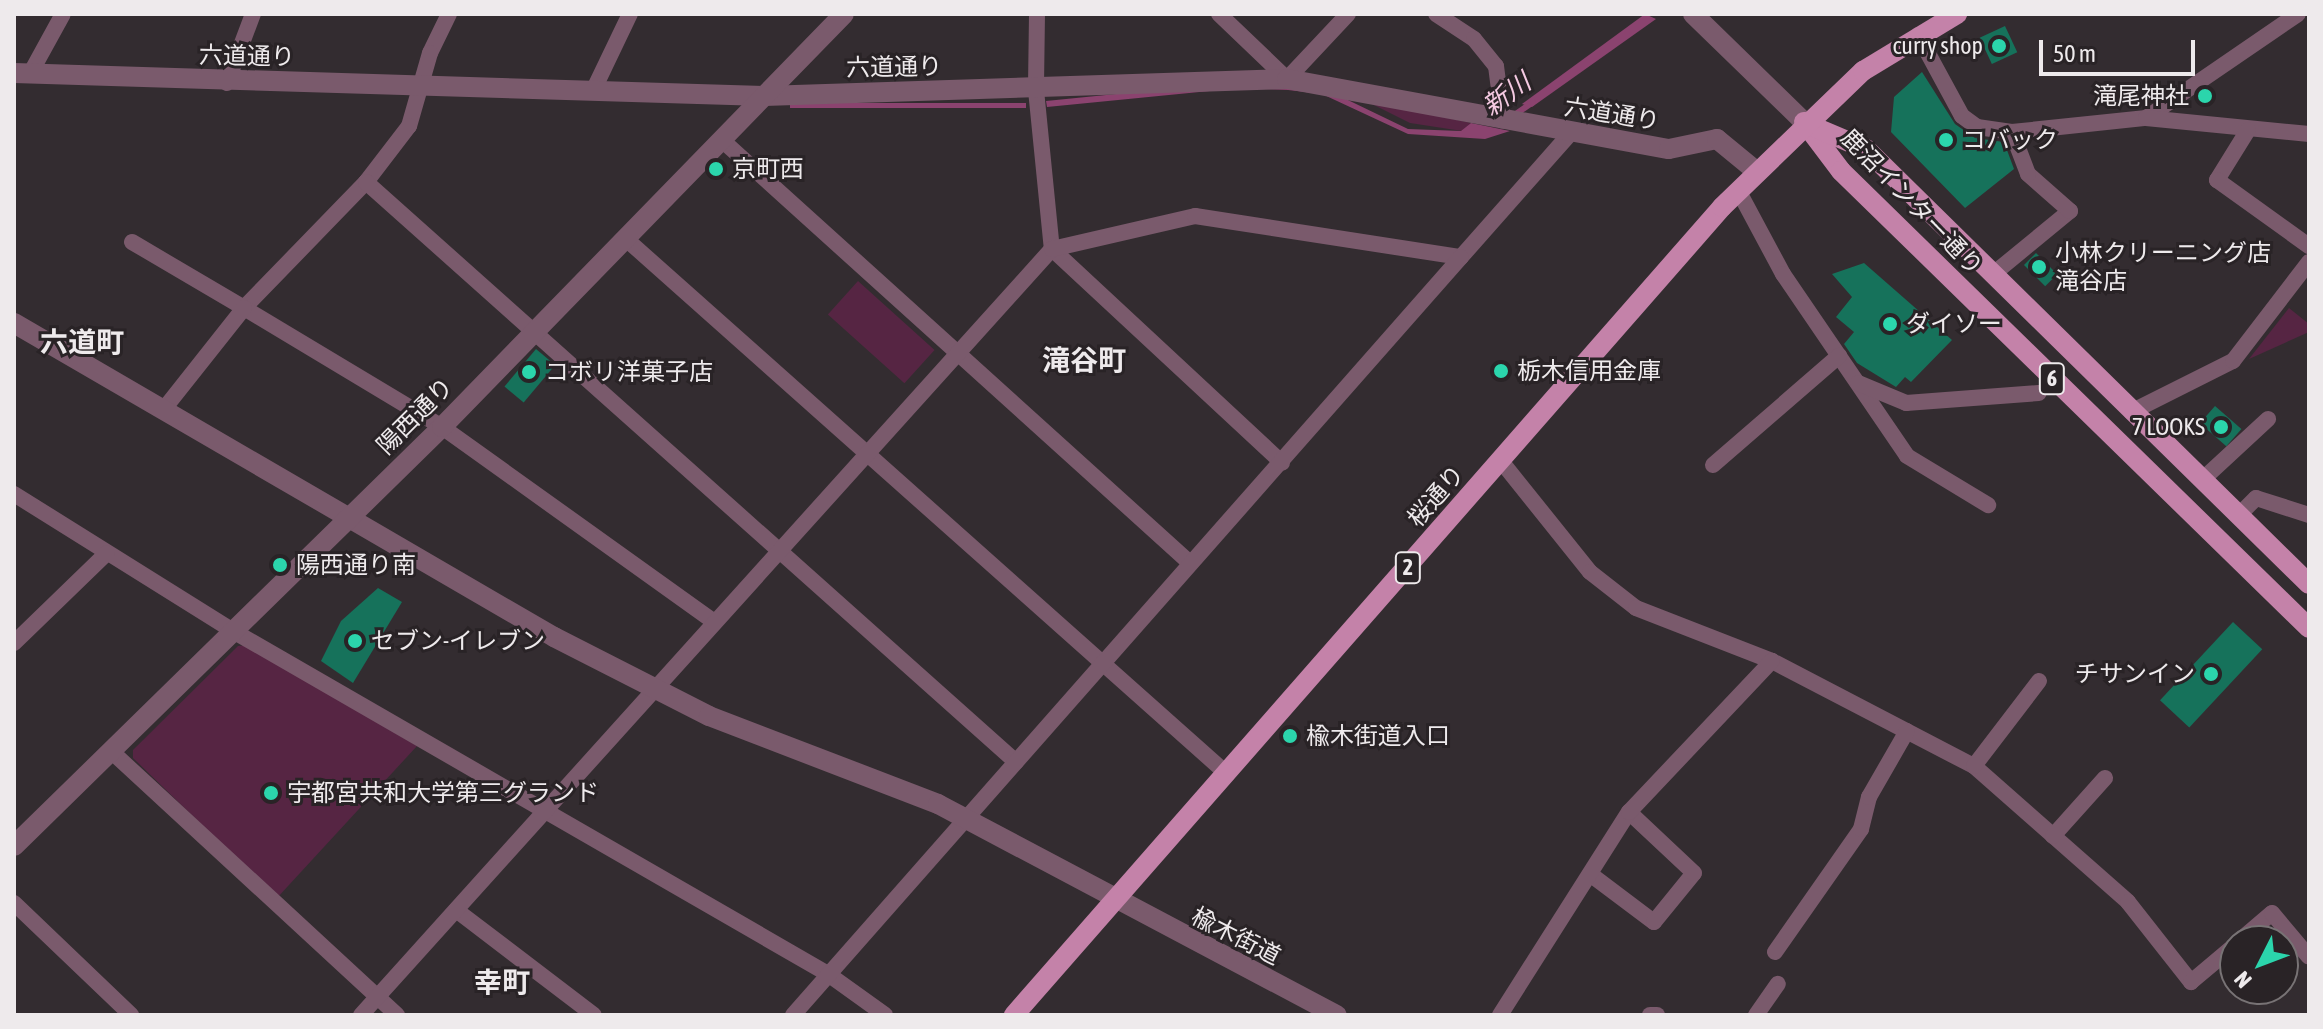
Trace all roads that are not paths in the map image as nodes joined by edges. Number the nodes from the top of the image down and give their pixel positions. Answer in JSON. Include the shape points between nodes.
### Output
{"nodes":[{"id":1,"x":63,"y":14,"type":"edge"},
{"id":2,"x":253,"y":14,"type":"edge"},
{"id":3,"x":449,"y":14,"type":"edge"},
{"id":4,"x":630,"y":14,"type":"edge"},
{"id":5,"x":844,"y":14,"type":"edge"},
{"id":6,"x":1037,"y":14,"type":"edge"},
{"id":7,"x":1219,"y":14,"type":"edge"},
{"id":8,"x":1348,"y":14,"type":"edge"},
{"id":9,"x":1436,"y":14,"type":"edge"},
{"id":10,"x":1693,"y":14,"type":"edge"},
{"id":11,"x":1957,"y":14,"type":"edge"},
{"id":12,"x":2298,"y":14,"type":"edge"},
{"id":13,"x":1918,"y":35,"type":"junction"},
{"id":14,"x":22,"y":73,"type":"edge"},
{"id":15,"x":1287,"y":79,"type":"junction"},
{"id":16,"x":227,"y":83,"type":"junction"},
{"id":17,"x":422,"y":83,"type":"junction"},
{"id":18,"x":594,"y":89,"type":"junction"},
{"id":19,"x":1036,"y":90,"type":"junction"},
{"id":20,"x":764,"y":96,"type":"junction"},
{"id":21,"x":2146,"y":118,"type":"junction"},
{"id":22,"x":1804,"y":122,"type":"junction"},
{"id":23,"x":1511,"y":123,"type":"junction"},
{"id":24,"x":2248,"y":130,"type":"junction"},
{"id":25,"x":2012,"y":132,"type":"junction"},
{"id":26,"x":1570,"y":134,"type":"junction"},
{"id":27,"x":2309,"y":134,"type":"edge"},
{"id":28,"x":723,"y":141,"type":"junction"},
{"id":29,"x":1756,"y":171,"type":"junction"},
{"id":30,"x":366,"y":182,"type":"junction"},
{"id":31,"x":1738,"y":190,"type":"junction"},
{"id":32,"x":626,"y":239,"type":"junction"},
{"id":33,"x":132,"y":242,"type":"dead end"},
{"id":34,"x":2309,"y":246,"type":"edge"},
{"id":35,"x":1052,"y":249,"type":"junction"},
{"id":36,"x":1461,"y":257,"type":"junction"},
{"id":37,"x":2309,"y":262,"type":"edge"},
{"id":38,"x":1992,"y":275,"type":"junction"},
{"id":39,"x":244,"y":308,"type":"junction"},
{"id":40,"x":14,"y":323,"type":"edge"},
{"id":41,"x":533,"y":332,"type":"junction"},
{"id":42,"x":954,"y":353,"type":"junction"},
{"id":43,"x":1839,"y":356,"type":"junction"},
{"id":44,"x":1858,"y":383,"type":"junction"},
{"id":45,"x":2039,"y":393,"type":"dead end"},
{"id":46,"x":164,"y":409,"type":"junction"},
{"id":47,"x":2131,"y":412,"type":"junction"},
{"id":48,"x":2268,"y":419,"type":"dead end"},
{"id":49,"x":442,"y":427,"type":"junction"},
{"id":50,"x":865,"y":452,"type":"junction"},
{"id":51,"x":1501,"y":461,"type":"junction"},
{"id":52,"x":1282,"y":463,"type":"junction"},
{"id":53,"x":1713,"y":465,"type":"dead end"},
{"id":54,"x":2202,"y":480,"type":"junction"},
{"id":55,"x":14,"y":494,"type":"edge"},
{"id":56,"x":1988,"y":505,"type":"dead end"},
{"id":57,"x":2239,"y":515,"type":"junction"},
{"id":58,"x":2309,"y":515,"type":"edge"},
{"id":59,"x":347,"y":520,"type":"junction"},
{"id":60,"x":107,"y":553,"type":"junction"},
{"id":61,"x":776,"y":553,"type":"junction"},
{"id":62,"x":1190,"y":563,"type":"junction"},
{"id":63,"x":2309,"y":584,"type":"edge"},
{"id":64,"x":714,"y":622,"type":"junction"},
{"id":65,"x":2309,"y":628,"type":"edge"},
{"id":66,"x":233,"y":631,"type":"junction"},
{"id":67,"x":14,"y":643,"type":"edge"},
{"id":68,"x":1772,"y":661,"type":"junction"},
{"id":69,"x":1103,"y":664,"type":"junction"},
{"id":70,"x":2039,"y":681,"type":"dead end"},
{"id":71,"x":654,"y":689,"type":"junction"},
{"id":72,"x":1907,"y":731,"type":"junction"},
{"id":73,"x":111,"y":751,"type":"junction"},
{"id":74,"x":1016,"y":762,"type":"junction"},
{"id":75,"x":1974,"y":766,"type":"junction"},
{"id":76,"x":1227,"y":774,"type":"junction"},
{"id":77,"x":2105,"y":778,"type":"dead end"},
{"id":78,"x":546,"y":809,"type":"junction"},
{"id":79,"x":1629,"y":812,"type":"junction"},
{"id":80,"x":965,"y":821,"type":"junction"},
{"id":81,"x":2053,"y":836,"type":"junction"},
{"id":82,"x":14,"y":846,"type":"edge"},
{"id":83,"x":1590,"y":874,"type":"junction"},
{"id":84,"x":1113,"y":902,"type":"junction"},
{"id":85,"x":14,"y":903,"type":"edge"},
{"id":86,"x":456,"y":910,"type":"junction"},
{"id":87,"x":2258,"y":925,"type":"edge"},
{"id":88,"x":2282,"y":925,"type":"edge"},
{"id":89,"x":1775,"y":952,"type":"dead end"},
{"id":90,"x":2219,"y":958,"type":"edge"},
{"id":91,"x":828,"y":974,"type":"junction"},
{"id":92,"x":1778,"y":984,"type":"dead end"},
{"id":93,"x":378,"y":998,"type":"junction"},
{"id":94,"x":131,"y":1015,"type":"edge"},
{"id":95,"x":361,"y":1015,"type":"edge"},
{"id":96,"x":397,"y":1015,"type":"edge"},
{"id":97,"x":594,"y":1015,"type":"edge"},
{"id":98,"x":793,"y":1015,"type":"edge"},
{"id":99,"x":885,"y":1015,"type":"edge"},
{"id":100,"x":1014,"y":1015,"type":"edge"},
{"id":101,"x":1337,"y":1015,"type":"edge"},
{"id":102,"x":1500,"y":1015,"type":"edge"},
{"id":103,"x":1650,"y":1015,"type":"edge"},
{"id":104,"x":1657,"y":1015,"type":"edge"},
{"id":105,"x":1756,"y":1015,"type":"edge"}],
"edges":[{"from":1,"to":14,"type":"street"},
{"from":2,"to":16,"type":"street"},
{"from":3,"to":17,"type":"street"},
{"from":4,"to":18,"type":"street"},
{"from":5,"to":20,"type":"street","name":"陽西通り"},
{"from":6,"to":19,"type":"street"},
{"from":7,"to":15,"type":"street"},
{"from":8,"to":15,"type":"street"},
{"from":9,"to":23,"type":"street","via":[[1474,39],[1496,66]]},
{"from":10,"to":22,"type":"street"},
{"from":11,"to":13,"type":"main road","number":"2"},
{"from":12,"to":21,"type":"street"},
{"from":13,"to":22,"type":"main road","number":"2"},
{"from":13,"to":25,"type":"street","via":[[1962,116],[1977,127]]},
{"from":14,"to":16,"type":"street","name":"六道通り"},
{"from":15,"to":19,"type":"street","name":"六道通り","via":[[1208,77]]},
{"from":15,"to":23,"type":"street","name":"六道通り"},
{"from":16,"to":17,"type":"street","name":"六道通り"},
{"from":17,"to":18,"type":"street","name":"六道通り"},
{"from":17,"to":30,"type":"street","via":[[409,126]]},
{"from":18,"to":20,"type":"street","name":"六道通り"},
{"from":19,"to":20,"type":"street","name":"六道通り"},
{"from":19,"to":35,"type":"street"},
{"from":20,"to":28,"type":"street","name":"陽西通り"},
{"from":21,"to":24,"type":"street"},
{"from":21,"to":25,"type":"street"},
{"from":22,"to":29,"type":"main road","name":"桜通り","number":"2"},
{"from":22,"to":38,"type":"main road","name":"鹿沼インター通り","number":"6","via":[[1866,149]]},
{"from":22,"to":65,"type":"main road","name":"鹿沼インター通り","number":"6","via":[[1841,171]]},
{"from":23,"to":26,"type":"street","name":"六道通り"},
{"from":24,"to":27,"type":"street"},
{"from":24,"to":34,"type":"street","via":[[2217,180]]},
{"from":25,"to":38,"type":"street","via":[[2028,174],[2070,211]]},
{"from":26,"to":29,"type":"street","name":"六道通り","via":[[1669,149],[1717,139]]},
{"from":26,"to":36,"type":"street"},
{"from":28,"to":32,"type":"street","name":"陽西通り"},
{"from":28,"to":42,"type":"street"},
{"from":29,"to":31,"type":"main road","name":"桜通り","number":"2"},
{"from":30,"to":39,"type":"street"},
{"from":30,"to":41,"type":"street"},
{"from":31,"to":43,"type":"street","via":[[1783,274]]},
{"from":31,"to":51,"type":"main road","name":"桜通り","number":"2"},
{"from":32,"to":41,"type":"street","name":"陽西通り"},
{"from":32,"to":50,"type":"street"},
{"from":33,"to":39,"type":"street"},
{"from":35,"to":36,"type":"street","via":[[1195,216]]},
{"from":35,"to":42,"type":"street"},
{"from":35,"to":52,"type":"street"},
{"from":36,"to":52,"type":"street"},
{"from":37,"to":47,"type":"street","via":[[2233,361]]},
{"from":38,"to":47,"type":"main road","name":"鹿沼インター通り","number":"6"},
{"from":39,"to":46,"type":"street"},
{"from":39,"to":49,"type":"street"},
{"from":40,"to":46,"type":"street","name":"楡木街道"},
{"from":41,"to":49,"type":"street","name":"陽西通り"},
{"from":41,"to":61,"type":"street"},
{"from":42,"to":50,"type":"street"},
{"from":42,"to":62,"type":"street"},
{"from":43,"to":44,"type":"street"},
{"from":43,"to":53,"type":"street"},
{"from":44,"to":45,"type":"street","via":[[1906,403]]},
{"from":44,"to":56,"type":"street","via":[[1907,456]]},
{"from":46,"to":59,"type":"street","name":"楡木街道"},
{"from":47,"to":54,"type":"main road","name":"鹿沼インター通り","number":"6"},
{"from":48,"to":54,"type":"street"},
{"from":49,"to":59,"type":"street","name":"陽西通り"},
{"from":49,"to":64,"type":"street"},
{"from":50,"to":61,"type":"street"},
{"from":50,"to":69,"type":"street"},
{"from":51,"to":68,"type":"street","via":[[1590,572],[1636,608]]},
{"from":51,"to":76,"type":"main road","name":"桜通り","number":"2"},
{"from":52,"to":62,"type":"street"},
{"from":54,"to":57,"type":"main road","name":"鹿沼インター通り","number":"6"},
{"from":55,"to":60,"type":"street"},
{"from":57,"to":58,"type":"street","via":[[2256,498]]},
{"from":57,"to":63,"type":"main road","name":"鹿沼インター通り","number":"6"},
{"from":59,"to":66,"type":"street","name":"陽西通り"},
{"from":59,"to":71,"type":"street","name":"楡木街道"},
{"from":60,"to":66,"type":"street"},
{"from":60,"to":67,"type":"street"},
{"from":61,"to":64,"type":"street"},
{"from":61,"to":74,"type":"street"},
{"from":62,"to":69,"type":"street"},
{"from":64,"to":71,"type":"street"},
{"from":66,"to":73,"type":"street","name":"陽西通り"},
{"from":66,"to":78,"type":"street"},
{"from":68,"to":72,"type":"street"},
{"from":68,"to":79,"type":"street"},
{"from":69,"to":74,"type":"street"},
{"from":69,"to":76,"type":"street"},
{"from":70,"to":75,"type":"street"},
{"from":71,"to":78,"type":"street"},
{"from":71,"to":80,"type":"street","name":"楡木街道","via":[[760,739],[911,792]]},
{"from":72,"to":75,"type":"street"},
{"from":72,"to":89,"type":"street","via":[[1869,797],[1861,829]]},
{"from":73,"to":82,"type":"street","name":"陽西通り"},
{"from":73,"to":93,"type":"street"},
{"from":74,"to":80,"type":"street"},
{"from":75,"to":81,"type":"street"},
{"from":76,"to":84,"type":"main road","name":"桜通り","number":"2"},
{"from":77,"to":81,"type":"street"},
{"from":78,"to":86,"type":"street"},
{"from":78,"to":91,"type":"street"},
{"from":79,"to":83,"type":"street"},
{"from":79,"to":83,"type":"street","via":[[1694,873],[1654,922]]},
{"from":80,"to":84,"type":"street","name":"楡木街道"},
{"from":80,"to":91,"type":"street"},
{"from":81,"to":90,"type":"street","via":[[2128,902],[2191,982]]},
{"from":83,"to":102,"type":"street"},
{"from":84,"to":100,"type":"main road","name":"桜通り","number":"2"},
{"from":84,"to":101,"type":"street","name":"楡木街道"},
{"from":85,"to":94,"type":"street"},
{"from":86,"to":93,"type":"street"},
{"from":86,"to":97,"type":"street"},
{"from":87,"to":88,"type":"street","via":[[2272,913]]},
{"from":91,"to":98,"type":"street"},
{"from":91,"to":99,"type":"street"},
{"from":92,"to":105,"type":"street"},
{"from":93,"to":95,"type":"street"},
{"from":93,"to":96,"type":"street"},
{"from":103,"to":104,"type":"street"}]}
